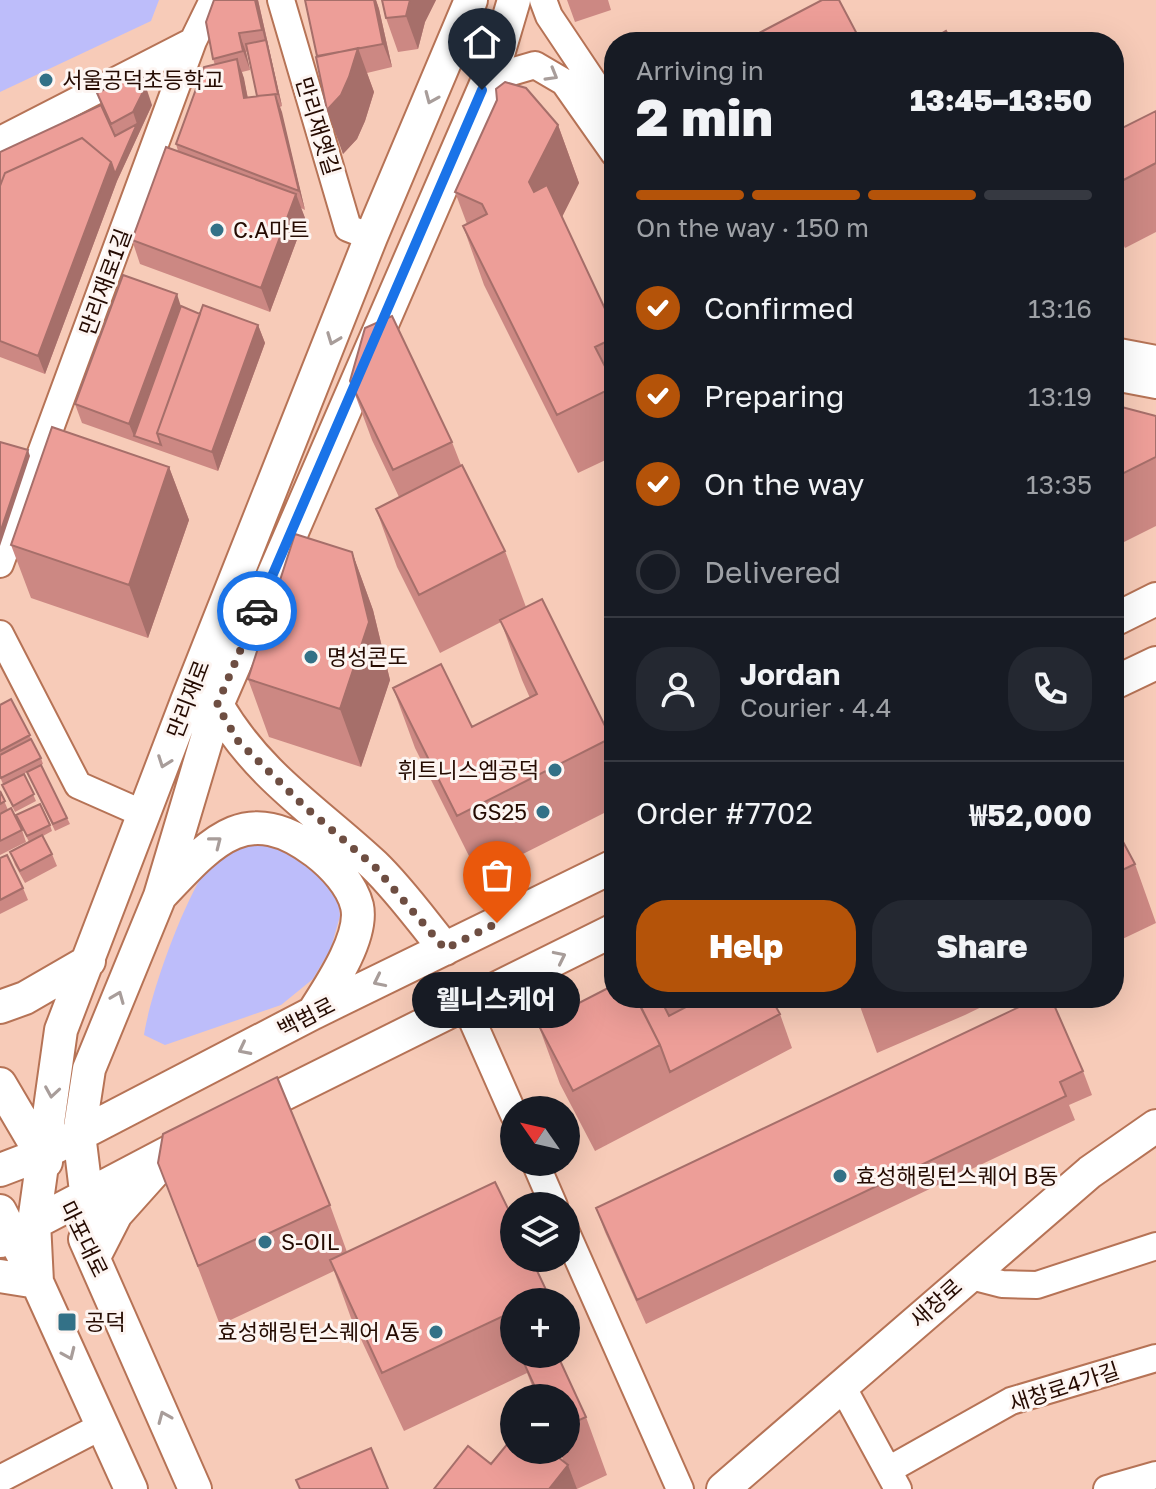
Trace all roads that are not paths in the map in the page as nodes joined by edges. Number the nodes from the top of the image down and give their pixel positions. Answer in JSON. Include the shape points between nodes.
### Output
{"nodes":[{"id":1,"x":213,"y":0,"type":"edge"},
{"id":2,"x":281,"y":0,"type":"edge"},
{"id":3,"x":471,"y":0,"type":"edge"},
{"id":4,"x":514,"y":0,"type":"edge"},
{"id":5,"x":543,"y":0,"type":"edge"},
{"id":6,"x":193,"y":41,"type":"junction"},
{"id":7,"x":482,"y":90,"type":"junction"},
{"id":8,"x":604,"y":98,"type":"edge"},
{"id":9,"x":604,"y":139,"type":"edge"},
{"id":10,"x":0,"y":140,"type":"edge"},
{"id":11,"x":371,"y":237,"type":"junction"},
{"id":12,"x":1124,"y":353,"type":"edge"},
{"id":13,"x":1156,"y":359,"type":"edge"},
{"id":14,"x":1124,"y":379,"type":"edge"},
{"id":15,"x":1156,"y":385,"type":"edge"},
{"id":16,"x":0,"y":564,"type":"edge"},
{"id":17,"x":1156,"y":599,"type":"edge"},
{"id":18,"x":1124,"y":615,"type":"edge"},
{"id":19,"x":0,"y":634,"type":"edge"},
{"id":20,"x":1156,"y":663,"type":"edge"},
{"id":21,"x":1124,"y":678,"type":"edge"},
{"id":22,"x":217,"y":705,"type":"junction"},
{"id":23,"x":146,"y":815,"type":"junction"},
{"id":24,"x":604,"y":871,"type":"edge"},
{"id":25,"x":160,"y":896,"type":"junction"},
{"id":26,"x":604,"y":935,"type":"edge"},
{"id":27,"x":445,"y":949,"type":"junction"},
{"id":28,"x":89,"y":961,"type":"junction"},
{"id":29,"x":465,"y":1004,"type":"junction"},
{"id":30,"x":0,"y":1007,"type":"edge"},
{"id":31,"x":313,"y":1013,"type":"junction"},
{"id":32,"x":0,"y":1084,"type":"edge"},
{"id":33,"x":506,"y":1096,"type":"edge"},
{"id":34,"x":1156,"y":1126,"type":"edge"},
{"id":35,"x":79,"y":1134,"type":"junction"},
{"id":36,"x":173,"y":1150,"type":"junction"},
{"id":37,"x":42,"y":1154,"type":"junction"},
{"id":38,"x":0,"y":1170,"type":"edge"},
{"id":39,"x":77,"y":1198,"type":"junction"},
{"id":40,"x":12,"y":1227,"type":"edge"},
{"id":41,"x":1156,"y":1246,"type":"edge"},
{"id":42,"x":94,"y":1257,"type":"junction"},
{"id":43,"x":580,"y":1264,"type":"edge"},
{"id":44,"x":967,"y":1275,"type":"junction"},
{"id":45,"x":0,"y":1276,"type":"edge"},
{"id":46,"x":37,"y":1282,"type":"junction"},
{"id":47,"x":1156,"y":1358,"type":"edge"},
{"id":48,"x":842,"y":1386,"type":"junction"},
{"id":49,"x":102,"y":1426,"type":"junction"},
{"id":50,"x":1156,"y":1475,"type":"edge"},
{"id":51,"x":0,"y":1479,"type":"edge"},
{"id":52,"x":894,"y":1479,"type":"edge"},
{"id":53,"x":131,"y":1489,"type":"edge"},
{"id":54,"x":195,"y":1489,"type":"edge"},
{"id":55,"x":680,"y":1489,"type":"edge"},
{"id":56,"x":723,"y":1489,"type":"edge"},
{"id":57,"x":1107,"y":1489,"type":"edge"}],
"edges":[{"from":1,"to":6,"type":"street","name":"만리재로1길"},
{"from":2,"to":11,"type":"street","name":"만리재옛길","via":[[348,228]]},
{"from":3,"to":11,"type":"main road","name":"만리재로","one_way":true},
{"from":4,"to":7,"type":"main road","name":"만리재로"},
{"from":5,"to":8,"type":"street"},
{"from":6,"to":10,"type":"street"},
{"from":6,"to":16,"type":"street","name":"만리재로1길"},
{"from":7,"to":9,"type":"street","one_way":true,"via":[[535,65],[564,82]]},
{"from":7,"to":22,"type":"main road","name":"만리재로"},
{"from":11,"to":23,"type":"main road","name":"만리재로","one_way":true},
{"from":12,"to":13,"type":"street"},
{"from":14,"to":15,"type":"street"},
{"from":17,"to":18,"type":"main road"},
{"from":19,"to":23,"type":"street","via":[[78,785]]},
{"from":20,"to":21,"type":"main road"},
{"from":22,"to":25,"type":"main road","name":"만리재로"},
{"from":22,"to":27,"type":"main road","via":[[238,741],[375,867]]},
{"from":23,"to":28,"type":"main road","name":"만리재로"},
{"from":24,"to":27,"type":"main road","name":"백범로"},
{"from":25,"to":31,"type":"main road","one_way":true,"via":[[224,835],[246,827],[295,837],[321,856],[344,879],[357,907],[339,971]]},
{"from":35,"to":25,"type":"main road","name":"만리재로","one_way":true,"via":[[89,1069]]},
{"from":29,"to":26,"type":"main road","one_way":true},
{"from":27,"to":31,"type":"main road","name":"백범로","one_way":true},
{"from":28,"to":30,"type":"main road"},
{"from":28,"to":37,"type":"main road","name":"만리재로","one_way":true,"via":[[61,1030]]},
{"from":29,"to":33,"type":"street"},
{"from":29,"to":36,"type":"main road"},
{"from":31,"to":35,"type":"main road","name":"백범로","one_way":true},
{"from":32,"to":37,"type":"main road","name":"마포대로"},
{"from":34,"to":44,"type":"main road","name":"새창로","via":[[1090,1172]]},
{"from":35,"to":37,"type":"main road","name":"백범로"},
{"from":35,"to":39,"type":"main road","name":"만리재로"},
{"from":36,"to":39,"type":"main road"},
{"from":36,"to":42,"type":"main road","via":[[116,1214]]},
{"from":37,"to":38,"type":"main road","name":"백범로"},
{"from":37,"to":39,"type":"main road","name":"마포대로"},
{"from":37,"to":40,"type":"main road","name":"만리재로"},
{"from":39,"to":40,"type":"main road"},
{"from":39,"to":42,"type":"main road","name":"마포대로"},
{"from":40,"to":46,"type":"main road"},
{"from":41,"to":44,"type":"street","via":[[1037,1285]]},
{"from":54,"to":42,"type":"main road","name":"마포대로","one_way":true},
{"from":43,"to":55,"type":"street"},
{"from":44,"to":48,"type":"main road","name":"새창로"},
{"from":45,"to":46,"type":"main road"},
{"from":46,"to":49,"type":"main road","one_way":true},
{"from":47,"to":52,"type":"street","name":"새창로4가길","via":[[1011,1401]]},
{"from":48,"to":52,"type":"street"},
{"from":48,"to":56,"type":"main road","name":"새창로"},
{"from":49,"to":51,"type":"street"},
{"from":49,"to":53,"type":"main road"},
{"from":50,"to":57,"type":"street"}]}
